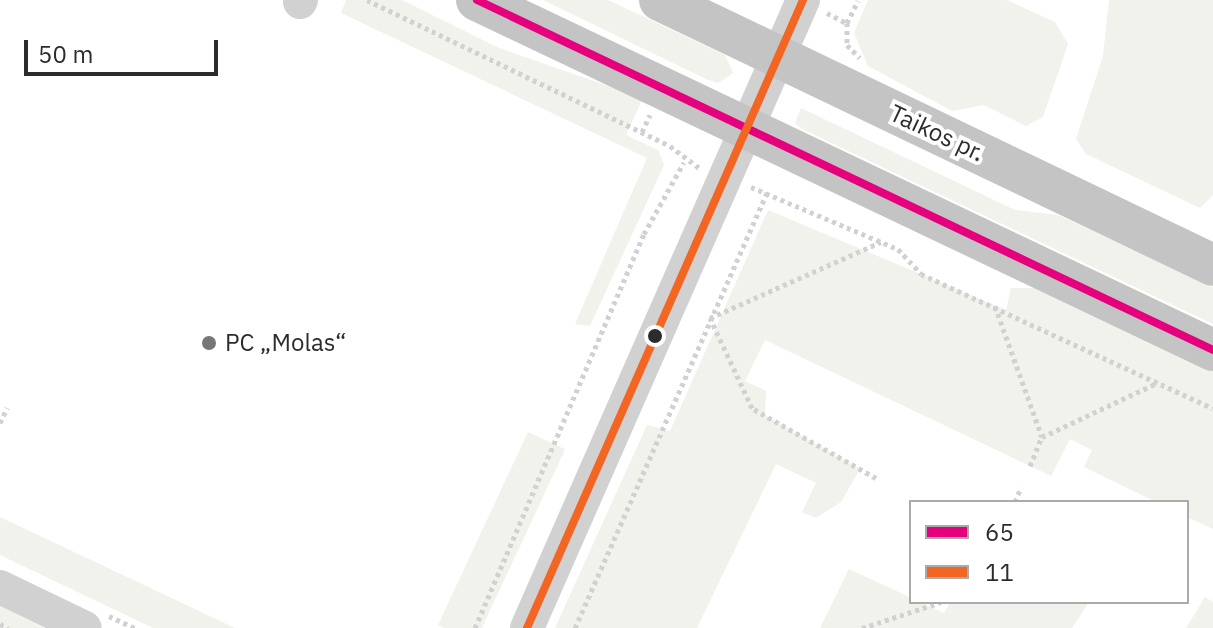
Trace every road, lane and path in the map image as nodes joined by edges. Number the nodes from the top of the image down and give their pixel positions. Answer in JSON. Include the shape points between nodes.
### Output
{"nodes":[{"id":1,"x":367,"y":0,"type":"edge"},
{"id":2,"x":477,"y":0,"type":"edge"},
{"id":3,"x":660,"y":0,"type":"edge"},
{"id":4,"x":803,"y":0,"type":"edge"},
{"id":5,"x":858,"y":0,"type":"edge"},
{"id":6,"x":847,"y":23,"type":"dead end"},
{"id":7,"x":777,"y":58,"type":"junction"},
{"id":8,"x":746,"y":129,"type":"junction"},
{"id":9,"x":642,"y":132,"type":"dead end"},
{"id":10,"x":684,"y":162,"type":"dead end"},
{"id":11,"x":767,"y":192,"type":"dead end"},
{"id":12,"x":807,"y":206,"type":"dead end"},
{"id":13,"x":882,"y":242,"type":"junction"},
{"id":14,"x":1213,"y":265,"type":"edge"},
{"id":15,"x":995,"y":305,"type":"junction"},
{"id":16,"x":710,"y":318,"type":"junction"},
{"id":17,"x":1213,"y":350,"type":"edge"},
{"id":18,"x":1158,"y":382,"type":"junction"},
{"id":19,"x":7,"y":408,"type":"dead end"},
{"id":20,"x":1213,"y":408,"type":"edge"},
{"id":21,"x":0,"y":423,"type":"edge"},
{"id":22,"x":1042,"y":437,"type":"junction"},
{"id":23,"x":1030,"y":466,"type":"dead end"},
{"id":24,"x":876,"y":478,"type":"dead end"},
{"id":25,"x":1021,"y":487,"type":"dead end"},
{"id":26,"x":1016,"y":500,"type":"edge"},
{"id":27,"x":0,"y":587,"type":"edge"},
{"id":28,"x":935,"y":604,"type":"edge"},
{"id":29,"x":0,"y":624,"type":"edge"},
{"id":30,"x":8,"y":628,"type":"edge"},
{"id":31,"x":85,"y":628,"type":"edge"},
{"id":32,"x":475,"y":628,"type":"edge"},
{"id":33,"x":527,"y":628,"type":"edge"},
{"id":34,"x":575,"y":628,"type":"edge"},
{"id":35,"x":862,"y":628,"type":"edge"}],
"edges":[{"from":1,"to":9,"type":"path"},
{"from":2,"to":8,"type":"main road"},
{"from":3,"to":7,"type":"main road","name":"Taikos pr."},
{"from":4,"to":7,"type":"street"},
{"from":5,"to":6,"type":"path"},
{"from":7,"to":8,"type":"street"},
{"from":7,"to":14,"type":"main road","name":"Taikos pr."},
{"from":8,"to":17,"type":"main road"},
{"from":8,"to":33,"type":"street"},
{"from":10,"to":32,"type":"path","via":[[644,234]]},
{"from":11,"to":16,"type":"path"},
{"from":12,"to":13,"type":"path"},
{"from":13,"to":15,"type":"path","via":[[921,274]]},
{"from":13,"to":16,"type":"path"},
{"from":15,"to":18,"type":"path"},
{"from":15,"to":22,"type":"path"},
{"from":16,"to":24,"type":"path","via":[[752,408]]},
{"from":16,"to":34,"type":"path"},
{"from":18,"to":20,"type":"path"},
{"from":18,"to":22,"type":"path"},
{"from":19,"to":21,"type":"path"},
{"from":22,"to":23,"type":"path"},
{"from":25,"to":26,"type":"path"},
{"from":27,"to":31,"type":"street"},
{"from":28,"to":35,"type":"path"},
{"from":29,"to":30,"type":"path"}]}
